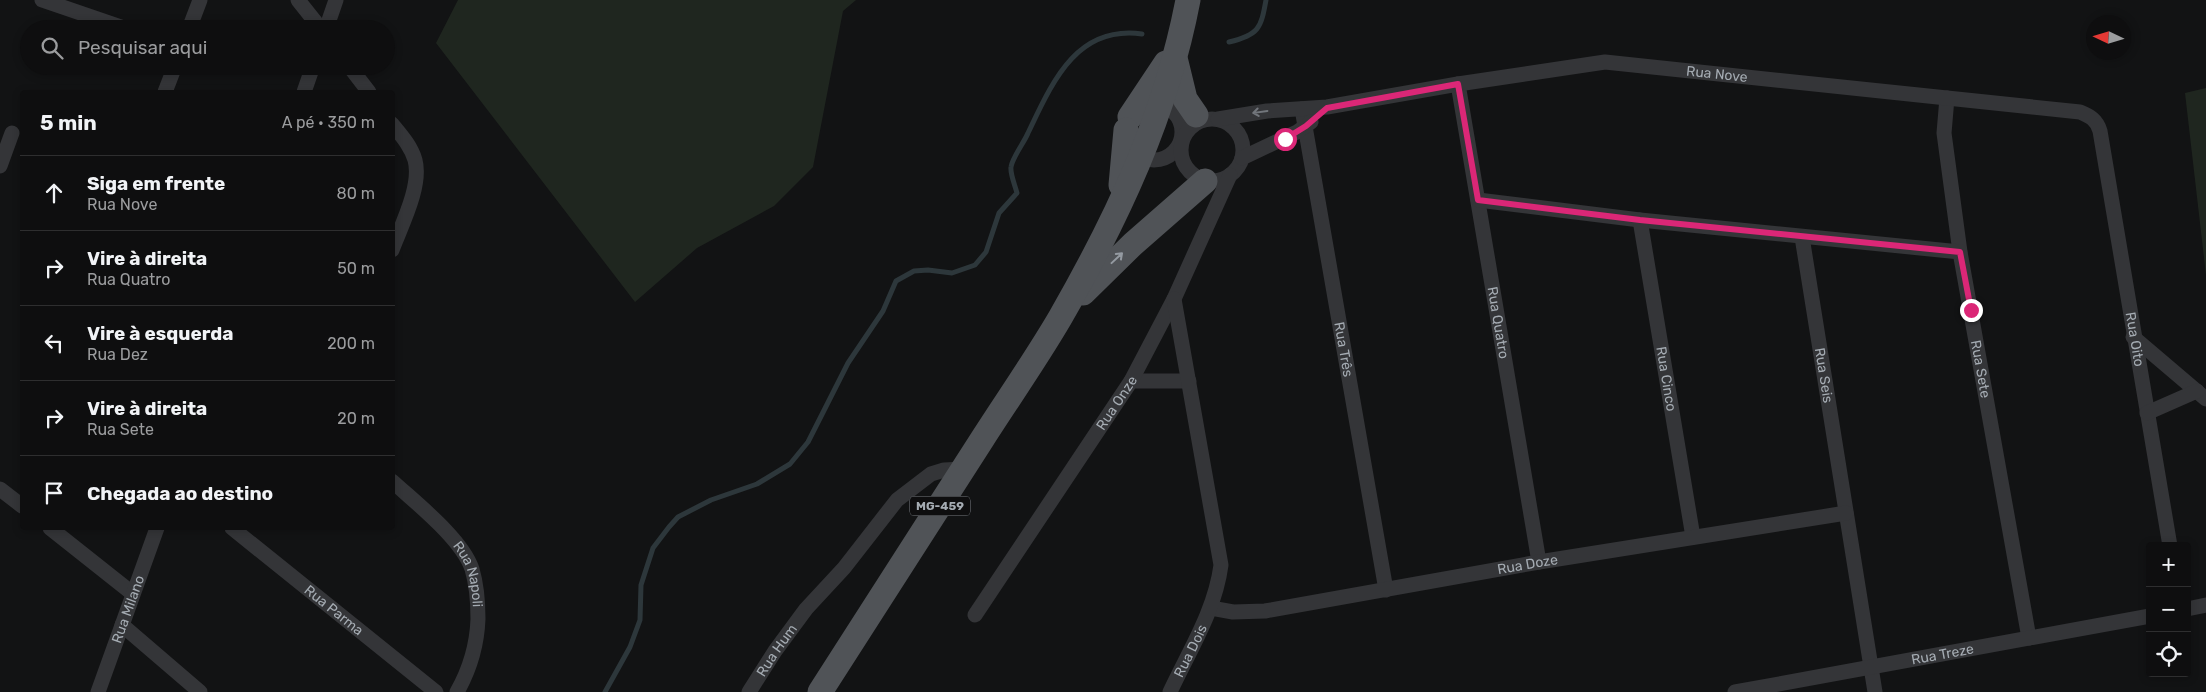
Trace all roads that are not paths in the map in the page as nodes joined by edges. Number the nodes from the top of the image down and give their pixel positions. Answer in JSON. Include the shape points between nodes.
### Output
{"nodes":[{"id":1,"x":42,"y":0,"type":"edge"},
{"id":2,"x":200,"y":0,"type":"edge"},
{"id":3,"x":298,"y":0,"type":"edge"},
{"id":4,"x":336,"y":0,"type":"edge"},
{"id":5,"x":1188,"y":0,"type":"edge"},
{"id":6,"x":101,"y":20,"type":"edge"},
{"id":7,"x":192,"y":20,"type":"edge"},
{"id":8,"x":314,"y":20,"type":"edge"},
{"id":9,"x":329,"y":20,"type":"edge"},
{"id":10,"x":1178,"y":50,"type":"junction"},
{"id":11,"x":171,"y":75,"type":"edge"},
{"id":12,"x":310,"y":75,"type":"edge"},
{"id":13,"x":356,"y":75,"type":"edge"},
{"id":14,"x":1458,"y":84,"type":"junction"},
{"id":15,"x":166,"y":90,"type":"edge"},
{"id":16,"x":305,"y":90,"type":"edge"},
{"id":17,"x":367,"y":90,"type":"edge"},
{"id":18,"x":1948,"y":98,"type":"junction"},
{"id":19,"x":1166,"y":107,"type":"junction"},
{"id":20,"x":1302,"y":108,"type":"junction"},
{"id":21,"x":1327,"y":108,"type":"junction"},
{"id":22,"x":1207,"y":118,"type":"junction"},
{"id":23,"x":1128,"y":123,"type":"junction"},
{"id":24,"x":1306,"y":126,"type":"junction"},
{"id":25,"x":395,"y":128,"type":"edge"},
{"id":26,"x":2100,"y":132,"type":"joint"},
{"id":27,"x":11,"y":133,"type":"edge"},
{"id":28,"x":1181,"y":141,"type":"junction"},
{"id":29,"x":1152,"y":157,"type":"junction"},
{"id":30,"x":1242,"y":158,"type":"junction"},
{"id":31,"x":0,"y":166,"type":"edge"},
{"id":32,"x":1230,"y":175,"type":"junction"},
{"id":33,"x":1196,"y":176,"type":"junction"},
{"id":34,"x":1478,"y":200,"type":"junction"},
{"id":35,"x":1119,"y":208,"type":"junction"},
{"id":36,"x":1640,"y":220,"type":"junction"},
{"id":37,"x":1802,"y":237,"type":"junction"},
{"id":38,"x":395,"y":242,"type":"edge"},
{"id":39,"x":1960,"y":252,"type":"junction"},
{"id":40,"x":1174,"y":300,"type":"junction"},
{"id":41,"x":1059,"y":319,"type":"junction"},
{"id":42,"x":2133,"y":337,"type":"junction"},
{"id":43,"x":1130,"y":381,"type":"junction"},
{"id":44,"x":1189,"y":382,"type":"junction"},
{"id":45,"x":2202,"y":395,"type":"edge"},
{"id":46,"x":2147,"y":413,"type":"junction"},
{"id":47,"x":963,"y":469,"type":"junction"},
{"id":48,"x":395,"y":484,"type":"edge"},
{"id":49,"x":0,"y":489,"type":"edge"},
{"id":50,"x":20,"y":502,"type":"edge"},
{"id":51,"x":1846,"y":513,"type":"junction"},
{"id":52,"x":53,"y":530,"type":"edge"},
{"id":53,"x":156,"y":530,"type":"edge"},
{"id":54,"x":234,"y":530,"type":"edge"},
{"id":55,"x":1693,"y":537,"type":"junction"},
{"id":56,"x":2169,"y":542,"type":"edge"},
{"id":57,"x":1539,"y":562,"type":"junction"},
{"id":58,"x":1386,"y":590,"type":"junction"},
{"id":59,"x":132,"y":593,"type":"junction"},
{"id":60,"x":2206,"y":605,"type":"edge"},
{"id":61,"x":1211,"y":608,"type":"junction"},
{"id":62,"x":2191,"y":608,"type":"edge"},
{"id":63,"x":975,"y":615,"type":"dead end"},
{"id":64,"x":2146,"y":617,"type":"edge"},
{"id":65,"x":122,"y":625,"type":"junction"},
{"id":66,"x":2029,"y":638,"type":"junction"},
{"id":67,"x":1871,"y":668,"type":"junction"},
{"id":68,"x":98,"y":692,"type":"edge"},
{"id":69,"x":200,"y":692,"type":"edge"},
{"id":70,"x":436,"y":692,"type":"edge"},
{"id":71,"x":457,"y":692,"type":"edge"},
{"id":72,"x":749,"y":692,"type":"edge"},
{"id":73,"x":820,"y":692,"type":"edge"},
{"id":74,"x":1170,"y":692,"type":"edge"},
{"id":75,"x":1735,"y":692,"type":"edge"},
{"id":76,"x":1875,"y":692,"type":"edge"}],
"edges":[{"from":1,"to":6,"type":"street"},
{"from":2,"to":7,"type":"street"},
{"from":3,"to":8,"type":"street"},
{"from":4,"to":9,"type":"street"},
{"from":5,"to":10,"type":"main road","number":"MG-459"},
{"from":10,"to":19,"type":"main road","number":"MG-459"},
{"from":10,"to":22,"type":"main road","via":[[1182,90]]},
{"from":10,"to":23,"type":"main road"},
{"from":11,"to":15,"type":"street"},
{"from":12,"to":16,"type":"street"},
{"from":13,"to":17,"type":"street"},
{"from":14,"to":18,"type":"street","name":"Rua Nove","via":[[1605,62]]},
{"from":14,"to":21,"type":"street","name":"Rua Nove"},
{"from":14,"to":34,"type":"street","name":"Rua Quatro"},
{"from":18,"to":26,"type":"street","name":"Rua Nove","via":[[2080,112],[2094,119]]},
{"from":18,"to":39,"type":"street","name":"Rua Sete","via":[[1944,133]]},
{"from":19,"to":22,"type":"street"},
{"from":19,"to":23,"type":"street","via":[[1144,106]]},
{"from":19,"to":28,"type":"street","via":[[1181,124]]},
{"from":19,"to":29,"type":"main road","number":"MG-459"},
{"from":20,"to":21,"type":"street","name":"Rua Nove"},
{"from":20,"to":22,"type":"street","name":"Rua Nove","one_way":true},
{"from":20,"to":24,"type":"street","name":"Rua Três"},
{"from":21,"to":24,"type":"street"},
{"from":22,"to":28,"type":"street","via":[[1188,128]]},
{"from":22,"to":30,"type":"street","via":[[1230,124],[1238,133],[1243,145]]},
{"from":23,"to":29,"type":"street","via":[[1128,143]]},
{"from":23,"to":35,"type":"main road"},
{"from":24,"to":30,"type":"street"},
{"from":24,"to":58,"type":"street","name":"Rua Três"},
{"from":25,"to":38,"type":"street","via":[[416,162],[416,176]]},
{"from":26,"to":42,"type":"street","name":"Rua Oito"},
{"from":27,"to":31,"type":"street"},
{"from":28,"to":29,"type":"street","via":[[1171,154]]},
{"from":28,"to":33,"type":"street","via":[[1181,156]]},
{"from":29,"to":33,"type":"street"},
{"from":29,"to":35,"type":"main road","number":"MG-459"},
{"from":30,"to":32,"type":"street"},
{"from":32,"to":33,"type":"street","via":[[1218,181]]},
{"from":32,"to":40,"type":"street","name":"Rua Onze"},
{"from":41,"to":33,"type":"main road","one_way":true},
{"from":34,"to":36,"type":"street"},
{"from":34,"to":57,"type":"street","name":"Rua Quatro"},
{"from":35,"to":41,"type":"main road","number":"MG-459"},
{"from":36,"to":37,"type":"street"},
{"from":36,"to":55,"type":"street","name":"Rua Cinco"},
{"from":37,"to":39,"type":"street"},
{"from":37,"to":51,"type":"street","name":"Rua Seis"},
{"from":39,"to":66,"type":"street","name":"Rua Sete"},
{"from":40,"to":43,"type":"street","name":"Rua Onze"},
{"from":40,"to":44,"type":"street","name":"Rua Dois"},
{"from":41,"to":47,"type":"main road","number":"MG-459"},
{"from":42,"to":45,"type":"street"},
{"from":42,"to":46,"type":"street","name":"Rua Oito"},
{"from":43,"to":44,"type":"street"},
{"from":43,"to":63,"type":"street","name":"Rua Onze"},
{"from":44,"to":61,"type":"street","name":"Rua Dois","via":[[1221,566]]},
{"from":45,"to":46,"type":"street"},
{"from":46,"to":56,"type":"street","name":"Rua Oito"},
{"from":47,"to":72,"type":"street","name":"Rua Hum","via":[[931,474],[897,500],[844,568],[806,609]]},
{"from":47,"to":73,"type":"main road","number":"MG-459"},
{"from":48,"to":71,"type":"street","name":"Rua Napoli","via":[[439,524],[471,568],[478,599],[478,634],[472,661]]},
{"from":49,"to":50,"type":"street"},
{"from":51,"to":55,"type":"street","name":"Rua Doze"},
{"from":51,"to":67,"type":"street","name":"Rua Seis"},
{"from":52,"to":59,"type":"street"},
{"from":53,"to":59,"type":"street","name":"Rua Milano"},
{"from":54,"to":70,"type":"street","name":"Rua Parma"},
{"from":55,"to":57,"type":"street","name":"Rua Doze"},
{"from":57,"to":58,"type":"street","name":"Rua Doze"},
{"from":58,"to":61,"type":"street","name":"Rua Doze","via":[[1265,611],[1233,612]]},
{"from":59,"to":65,"type":"street","name":"Rua Milano"},
{"from":60,"to":62,"type":"street"},
{"from":61,"to":74,"type":"street","name":"Rua Dois"},
{"from":64,"to":66,"type":"street","name":"Rua Treze"},
{"from":65,"to":68,"type":"street","name":"Rua Milano"},
{"from":65,"to":69,"type":"street"},
{"from":66,"to":67,"type":"street","name":"Rua Treze"},
{"from":67,"to":75,"type":"street","name":"Rua Treze"},
{"from":67,"to":76,"type":"street","name":"Rua Seis"}]}
